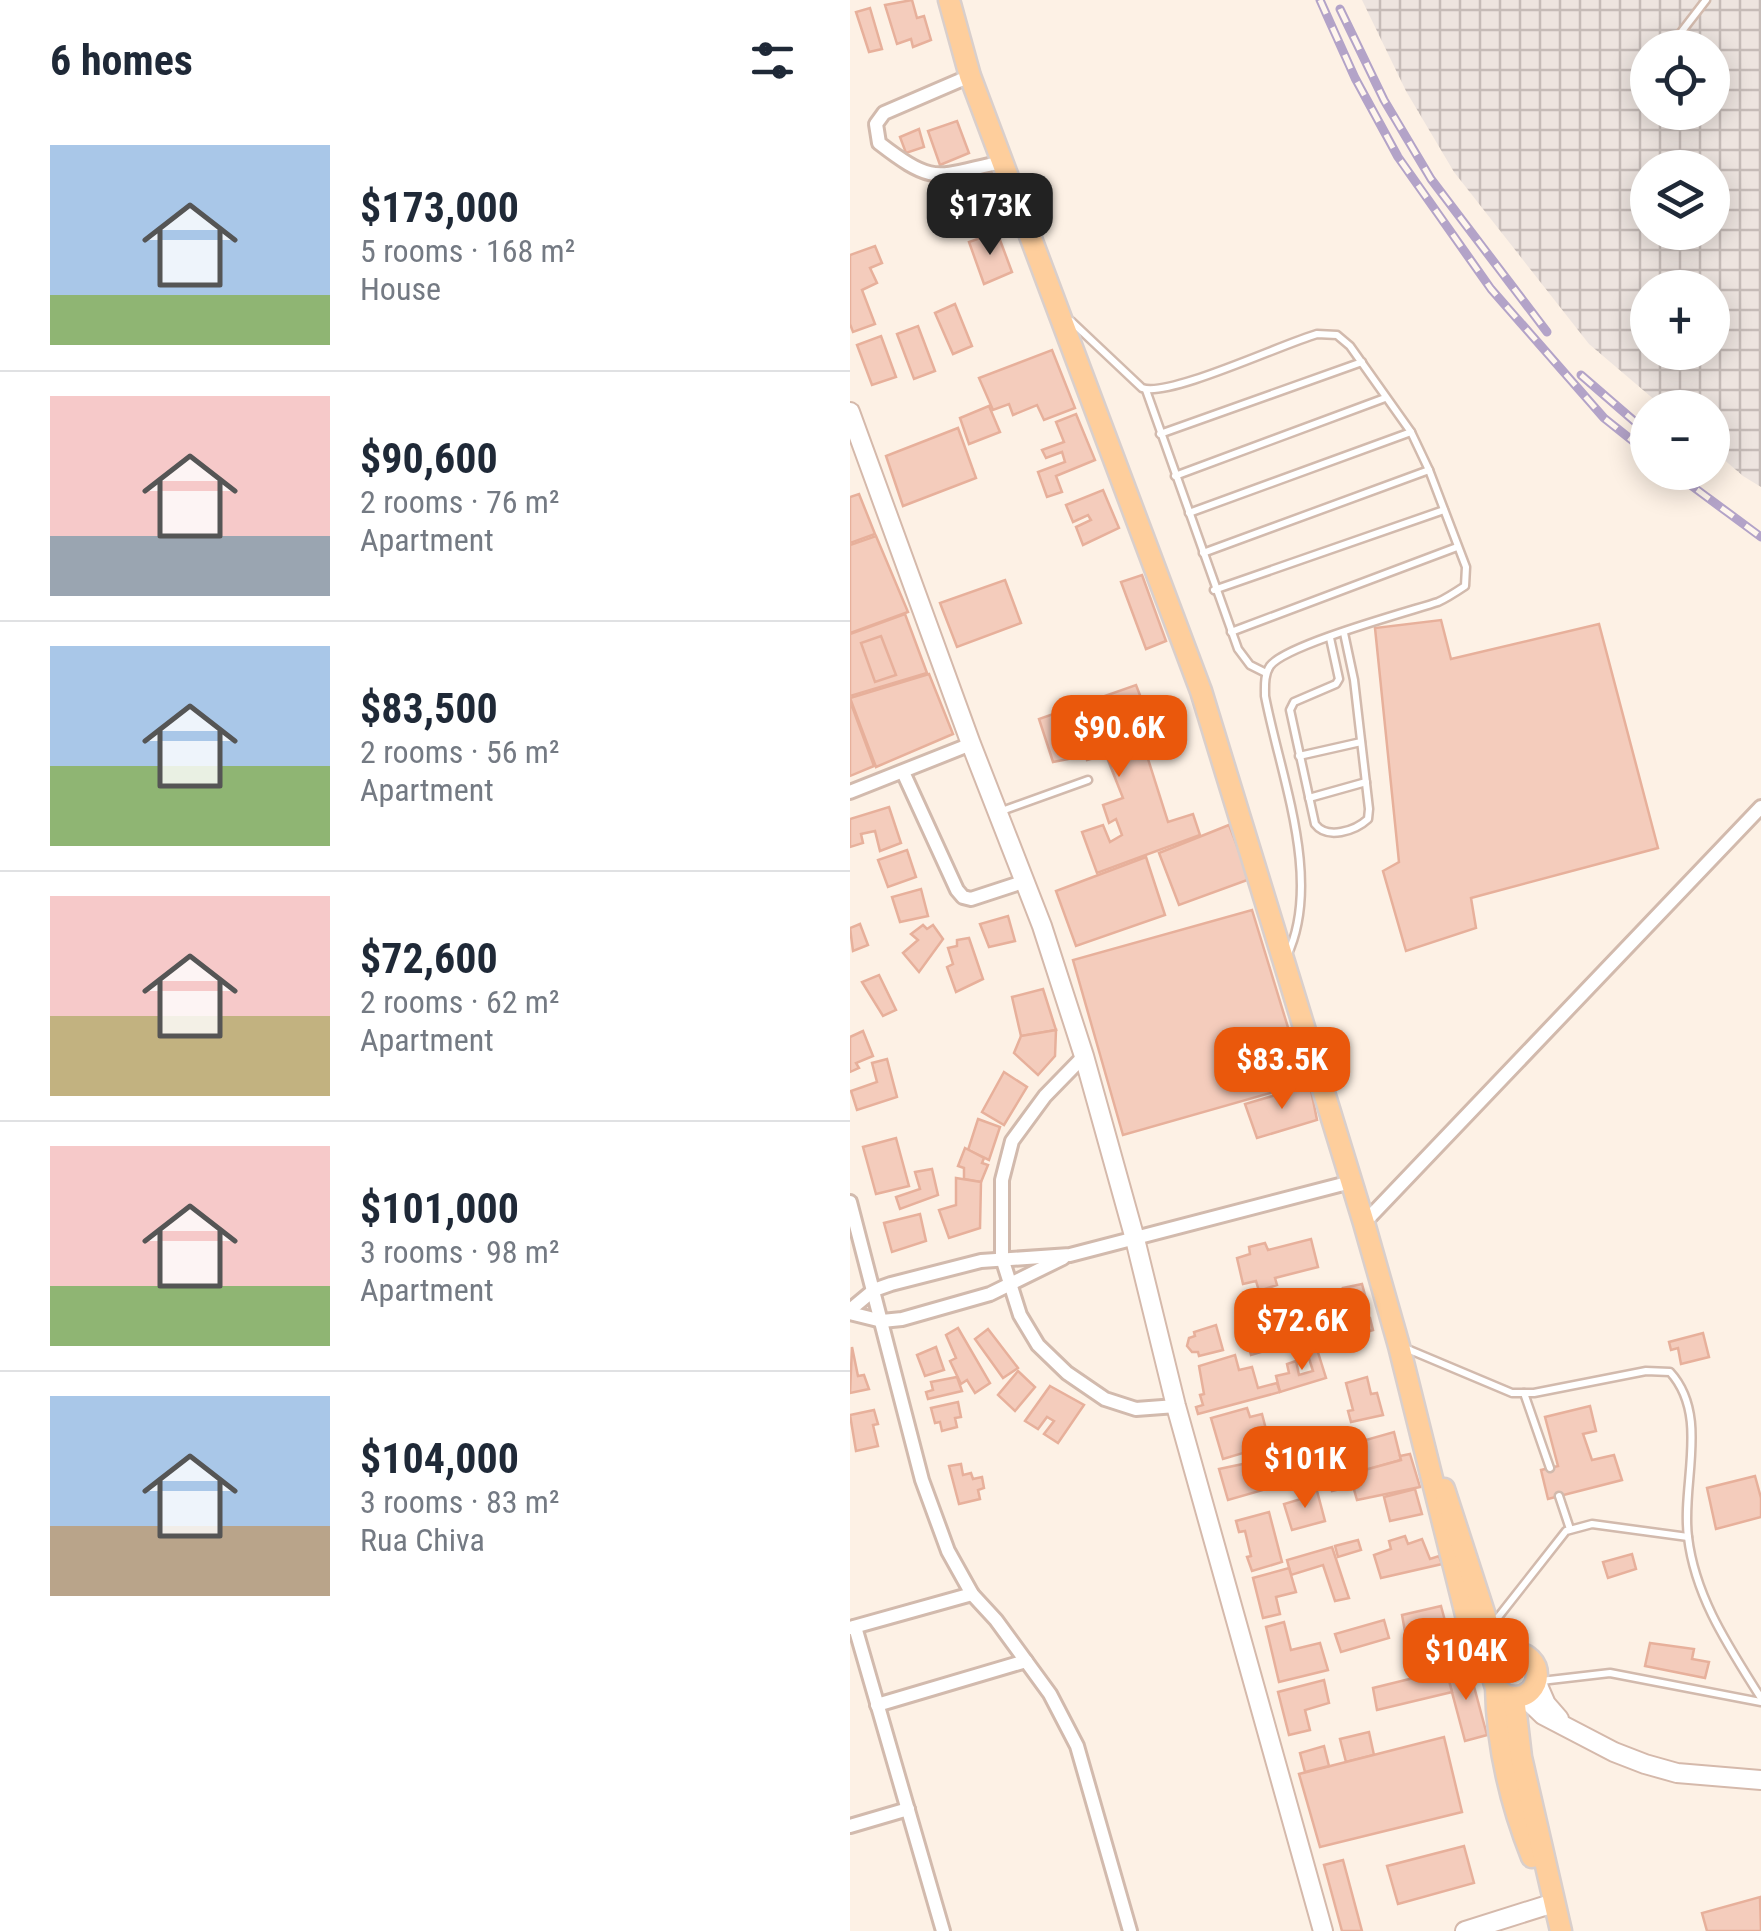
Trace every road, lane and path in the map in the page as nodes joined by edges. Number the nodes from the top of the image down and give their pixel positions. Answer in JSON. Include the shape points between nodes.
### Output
{"nodes":[{"id":1,"x":949,"y":0,"type":"edge"},
{"id":2,"x":1706,"y":0,"type":"edge"},
{"id":3,"x":1682,"y":30,"type":"edge"},
{"id":4,"x":970,"y":76,"type":"junction"},
{"id":5,"x":1002,"y":162,"type":"junction"},
{"id":6,"x":1055,"y":306,"type":"junction"},
{"id":7,"x":1362,"y":362,"type":"junction"},
{"id":8,"x":1146,"y":390,"type":"junction"},
{"id":9,"x":1385,"y":398,"type":"junction"},
{"id":10,"x":850,"y":412,"type":"edge"},
{"id":11,"x":1411,"y":432,"type":"junction"},
{"id":12,"x":1160,"y":434,"type":"junction"},
{"id":13,"x":1429,"y":470,"type":"junction"},
{"id":14,"x":1174,"y":476,"type":"junction"},
{"id":15,"x":1444,"y":510,"type":"junction"},
{"id":16,"x":1188,"y":513,"type":"junction"},
{"id":17,"x":1456,"y":546,"type":"junction"},
{"id":18,"x":1203,"y":553,"type":"junction"},
{"id":19,"x":1214,"y":590,"type":"junction"},
{"id":20,"x":1231,"y":632,"type":"junction"},
{"id":21,"x":1344,"y":633,"type":"junction"},
{"id":22,"x":1330,"y":638,"type":"junction"},
{"id":23,"x":1266,"y":674,"type":"junction"},
{"id":24,"x":1361,"y":742,"type":"junction"},
{"id":25,"x":971,"y":744,"type":"junction"},
{"id":26,"x":1299,"y":756,"type":"junction"},
{"id":27,"x":903,"y":772,"type":"junction"},
{"id":28,"x":1088,"y":780,"type":"dead end"},
{"id":29,"x":1366,"y":782,"type":"junction"},
{"id":30,"x":850,"y":792,"type":"edge"},
{"id":31,"x":1309,"y":798,"type":"junction"},
{"id":32,"x":1761,"y":807,"type":"edge"},
{"id":33,"x":998,"y":812,"type":"junction"},
{"id":34,"x":1026,"y":881,"type":"junction"},
{"id":35,"x":1284,"y":962,"type":"junction"},
{"id":36,"x":1084,"y":1056,"type":"junction"},
{"id":37,"x":1351,"y":1182,"type":"junction"},
{"id":38,"x":850,"y":1202,"type":"edge"},
{"id":39,"x":1364,"y":1224,"type":"junction"},
{"id":40,"x":1136,"y":1239,"type":"junction"},
{"id":41,"x":1070,"y":1255,"type":"junction"},
{"id":42,"x":1002,"y":1258,"type":"junction"},
{"id":43,"x":1010,"y":1284,"type":"junction"},
{"id":44,"x":874,"y":1290,"type":"junction"},
{"id":45,"x":850,"y":1312,"type":"edge"},
{"id":46,"x":882,"y":1320,"type":"junction"},
{"id":47,"x":1399,"y":1346,"type":"junction"},
{"id":48,"x":1524,"y":1393,"type":"junction"},
{"id":49,"x":1176,"y":1406,"type":"junction"},
{"id":50,"x":1424,"y":1451,"type":"junction"},
{"id":51,"x":1550,"y":1468,"type":"dead end"},
{"id":52,"x":1558,"y":1496,"type":"dead end"},
{"id":53,"x":1570,"y":1529,"type":"junction"},
{"id":54,"x":1688,"y":1537,"type":"junction"},
{"id":55,"x":972,"y":1594,"type":"junction"},
{"id":56,"x":852,"y":1628,"type":"edge"},
{"id":57,"x":1489,"y":1628,"type":"junction"},
{"id":58,"x":1504,"y":1656,"type":"junction"},
{"id":59,"x":1026,"y":1661,"type":"junction"},
{"id":60,"x":1512,"y":1687,"type":"junction"},
{"id":61,"x":1761,"y":1700,"type":"edge"},
{"id":62,"x":878,"y":1705,"type":"junction"},
{"id":63,"x":1761,"y":1780,"type":"edge"},
{"id":64,"x":908,"y":1809,"type":"junction"},
{"id":65,"x":850,"y":1826,"type":"edge"},
{"id":66,"x":1551,"y":1894,"type":"junction"},
{"id":67,"x":943,"y":1931,"type":"edge"},
{"id":68,"x":1130,"y":1931,"type":"edge"},
{"id":69,"x":1323,"y":1931,"type":"edge"},
{"id":70,"x":1465,"y":1931,"type":"edge"},
{"id":71,"x":1561,"y":1931,"type":"edge"}],
"edges":[{"from":1,"to":4,"type":"main road"},
{"from":2,"to":3,"type":"lane"},
{"from":4,"to":5,"type":"main road"},
{"from":4,"to":5,"type":"street","via":[[884,114],[876,124],[880,144],[915,171],[936,176]]},
{"from":5,"to":6,"type":"main road"},
{"from":6,"to":8,"type":"lane"},
{"from":6,"to":35,"type":"main road","via":[[1201,691]]},
{"from":7,"to":8,"type":"lane","via":[[1327,332],[1179,385]]},
{"from":7,"to":9,"type":"lane"},
{"from":7,"to":12,"type":"lane"},
{"from":8,"to":12,"type":"lane"},
{"from":9,"to":11,"type":"lane"},
{"from":9,"to":14,"type":"lane"},
{"from":10,"to":25,"type":"street"},
{"from":11,"to":13,"type":"lane"},
{"from":11,"to":16,"type":"lane"},
{"from":12,"to":14,"type":"lane"},
{"from":13,"to":15,"type":"lane"},
{"from":13,"to":18,"type":"lane"},
{"from":14,"to":16,"type":"lane"},
{"from":15,"to":17,"type":"lane"},
{"from":15,"to":19,"type":"lane"},
{"from":16,"to":18,"type":"lane"},
{"from":17,"to":20,"type":"lane"},
{"from":17,"to":21,"type":"lane","via":[[1466,567],[1465,586]]},
{"from":18,"to":19,"type":"lane"},
{"from":19,"to":20,"type":"lane"},
{"from":20,"to":23,"type":"lane","via":[[1250,665]]},
{"from":21,"to":22,"type":"lane"},
{"from":21,"to":24,"type":"lane"},
{"from":22,"to":23,"type":"lane","via":[[1273,662]]},
{"from":22,"to":26,"type":"lane","via":[[1339,679],[1290,710]]},
{"from":23,"to":35,"type":"lane","via":[[1299,856],[1299,931]]},
{"from":24,"to":26,"type":"lane"},
{"from":24,"to":29,"type":"lane"},
{"from":25,"to":27,"type":"street"},
{"from":25,"to":33,"type":"street"},
{"from":26,"to":31,"type":"lane"},
{"from":27,"to":30,"type":"street"},
{"from":27,"to":34,"type":"street","via":[[963,897]]},
{"from":28,"to":33,"type":"lane"},
{"from":29,"to":31,"type":"lane"},
{"from":29,"to":31,"type":"lane","via":[[1369,809],[1362,825],[1321,832]]},
{"from":32,"to":39,"type":"street"},
{"from":33,"to":34,"type":"street"},
{"from":34,"to":36,"type":"street"},
{"from":35,"to":37,"type":"main road"},
{"from":36,"to":40,"type":"street"},
{"from":36,"to":42,"type":"street","via":[[1012,1142],[1002,1180]]},
{"from":37,"to":39,"type":"main road"},
{"from":37,"to":40,"type":"street"},
{"from":38,"to":44,"type":"street"},
{"from":39,"to":47,"type":"main road"},
{"from":40,"to":41,"type":"street"},
{"from":40,"to":49,"type":"street"},
{"from":41,"to":42,"type":"street"},
{"from":41,"to":43,"type":"street"},
{"from":42,"to":43,"type":"street"},
{"from":42,"to":44,"type":"street"},
{"from":43,"to":46,"type":"street"},
{"from":43,"to":49,"type":"street","via":[[1038,1345],[1067,1373],[1105,1400],[1136,1409]]},
{"from":44,"to":45,"type":"street"},
{"from":44,"to":46,"type":"street"},
{"from":45,"to":46,"type":"street"},
{"from":46,"to":55,"type":"street","via":[[922,1480]]},
{"from":47,"to":48,"type":"lane"},
{"from":47,"to":50,"type":"main road"},
{"from":48,"to":51,"type":"lane"},
{"from":48,"to":54,"type":"lane","via":[[1670,1372],[1684,1387],[1690,1413]]},
{"from":49,"to":69,"type":"street"},
{"from":50,"to":57,"type":"main road","via":[[1454,1512]]},
{"from":50,"to":60,"type":"main road","via":[[1478,1653]]},
{"from":52,"to":53,"type":"lane"},
{"from":53,"to":54,"type":"lane","via":[[1592,1524]]},
{"from":53,"to":57,"type":"lane"},
{"from":54,"to":61,"type":"lane","via":[[1715,1624]]},
{"from":55,"to":56,"type":"street"},
{"from":55,"to":59,"type":"street"},
{"from":56,"to":62,"type":"street"},
{"from":57,"to":58,"type":"main road"},
{"from":58,"to":60,"type":"main road","via":[[1498,1661]]},
{"from":58,"to":60,"type":"main road","via":[[1528,1658],[1537,1673]]},
{"from":59,"to":62,"type":"street"},
{"from":59,"to":68,"type":"street","via":[[1077,1746]]},
{"from":60,"to":61,"type":"lane","via":[[1610,1672]]},
{"from":60,"to":63,"type":"street","via":[[1544,1716],[1614,1752],[1678,1773]]},
{"from":60,"to":66,"type":"main road","via":[[1520,1758]]},
{"from":62,"to":64,"type":"street"},
{"from":64,"to":65,"type":"street"},
{"from":64,"to":67,"type":"street"},
{"from":66,"to":70,"type":"street"},
{"from":66,"to":71,"type":"main road"}]}
